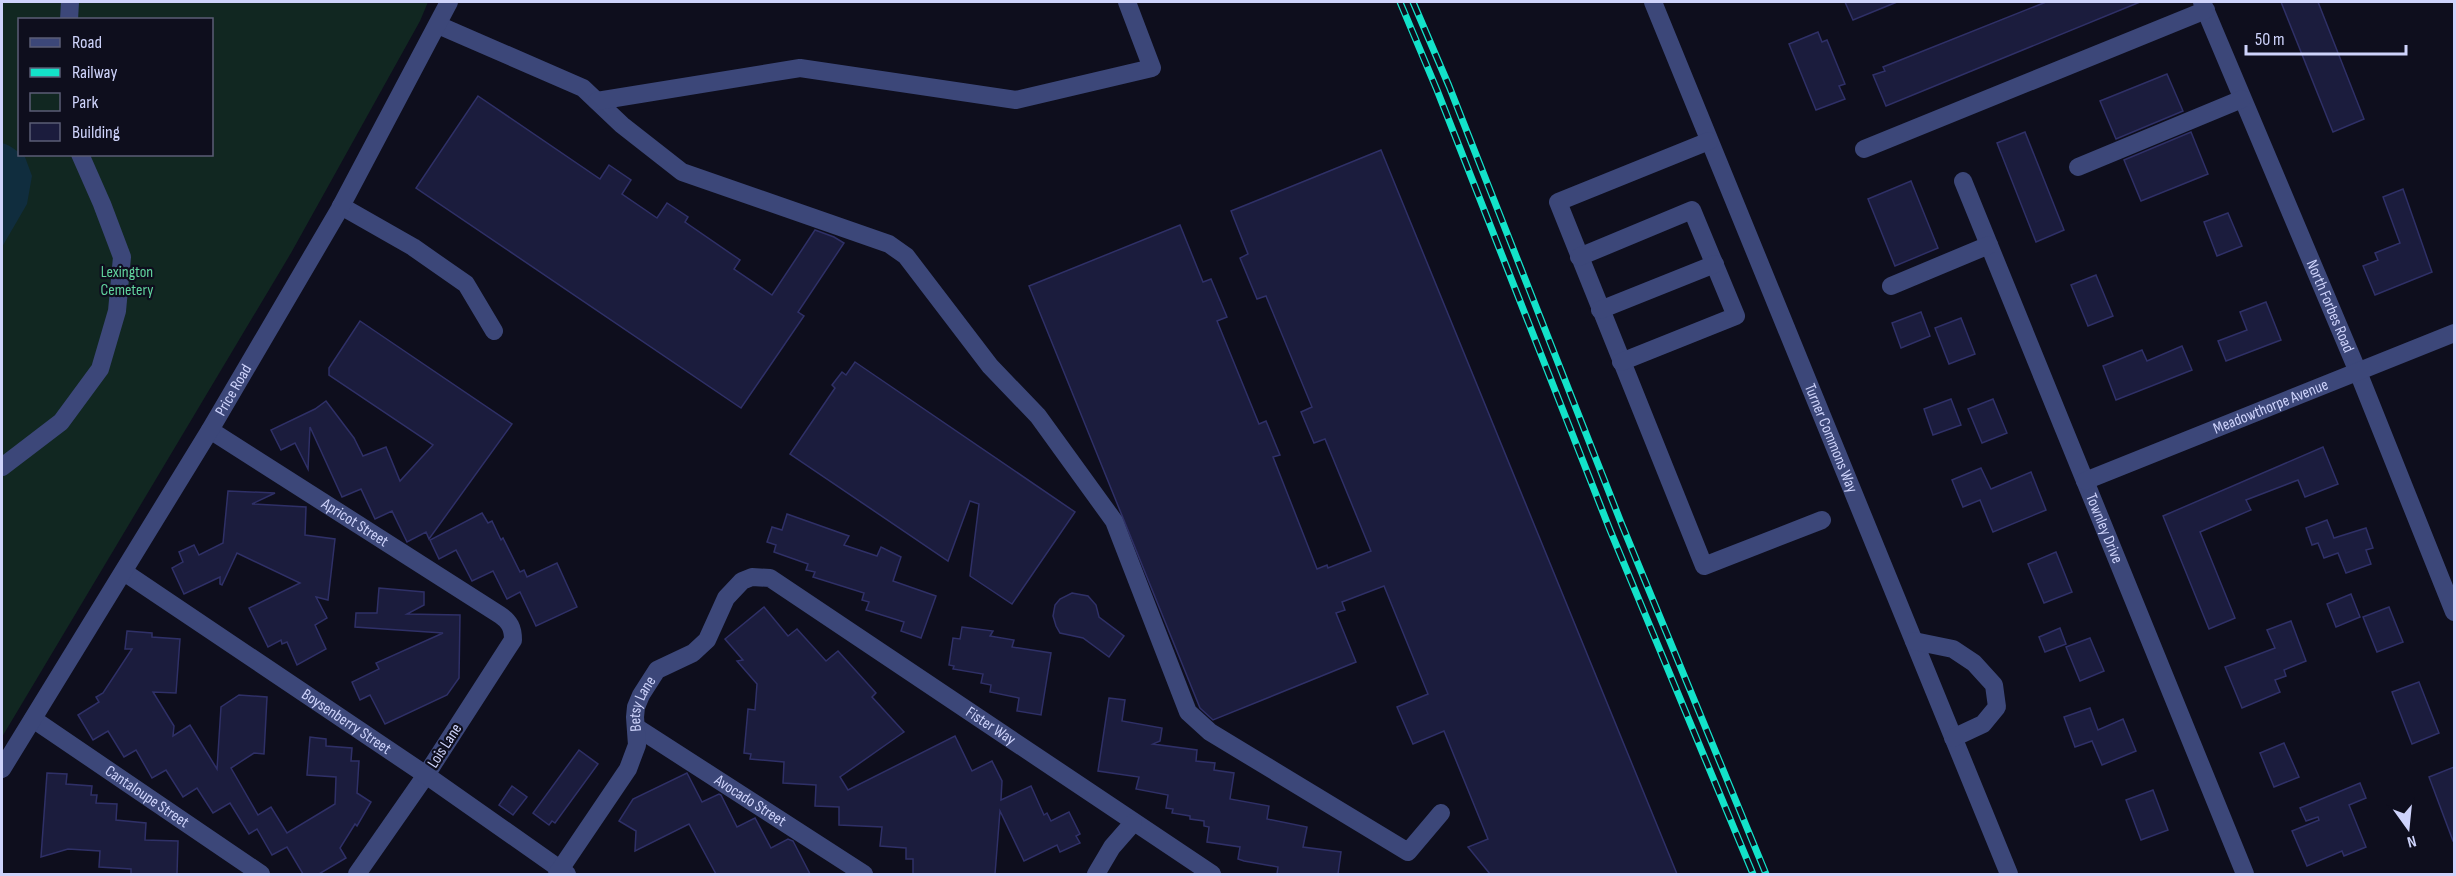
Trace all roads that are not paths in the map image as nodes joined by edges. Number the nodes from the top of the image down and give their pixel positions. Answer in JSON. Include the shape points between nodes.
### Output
{"nodes":[{"id":1,"x":70,"y":2,"type":"edge"},
{"id":2,"x":448,"y":2,"type":"edge"},
{"id":3,"x":1126,"y":2,"type":"edge"},
{"id":4,"x":1653,"y":2,"type":"edge"},
{"id":5,"x":2204,"y":6,"type":"edge"},
{"id":6,"x":69,"y":18,"type":"edge"},
{"id":7,"x":438,"y":25,"type":"junction"},
{"id":8,"x":2242,"y":99,"type":"junction"},
{"id":9,"x":597,"y":101,"type":"junction"},
{"id":10,"x":1709,"y":141,"type":"junction"},
{"id":11,"x":1864,"y":149,"type":"dead end"},
{"id":12,"x":81,"y":156,"type":"edge"},
{"id":13,"x":2078,"y":167,"type":"dead end"},
{"id":14,"x":1963,"y":182,"type":"dead end"},
{"id":15,"x":341,"y":206,"type":"junction"},
{"id":16,"x":1989,"y":245,"type":"junction"},
{"id":17,"x":1579,"y":257,"type":"junction"},
{"id":18,"x":1714,"y":264,"type":"junction"},
{"id":19,"x":1891,"y":286,"type":"dead end"},
{"id":20,"x":1600,"y":310,"type":"junction"},
{"id":21,"x":494,"y":331,"type":"dead end"},
{"id":22,"x":2454,"y":333,"type":"edge"},
{"id":23,"x":1621,"y":362,"type":"junction"},
{"id":24,"x":2358,"y":372,"type":"junction"},
{"id":25,"x":210,"y":430,"type":"junction"},
{"id":26,"x":2,"y":467,"type":"edge"},
{"id":27,"x":2085,"y":481,"type":"junction"},
{"id":28,"x":1822,"y":520,"type":"dead end"},
{"id":29,"x":124,"y":572,"type":"junction"},
{"id":30,"x":770,"y":578,"type":"joint"},
{"id":31,"x":2454,"y":612,"type":"edge"},
{"id":32,"x":500,"y":615,"type":"joint"},
{"id":33,"x":1914,"y":641,"type":"junction"},
{"id":34,"x":33,"y":719,"type":"junction"},
{"id":35,"x":636,"y":728,"type":"junction"},
{"id":36,"x":1953,"y":738,"type":"junction"},
{"id":37,"x":2,"y":769,"type":"edge"},
{"id":38,"x":426,"y":775,"type":"junction"},
{"id":39,"x":1441,"y":813,"type":"dead end"},
{"id":40,"x":1133,"y":823,"type":"junction"},
{"id":41,"x":561,"y":873,"type":"edge"},
{"id":42,"x":261,"y":874,"type":"edge"},
{"id":43,"x":357,"y":874,"type":"edge"},
{"id":44,"x":864,"y":874,"type":"edge"},
{"id":45,"x":1096,"y":874,"type":"edge"},
{"id":46,"x":1212,"y":874,"type":"edge"},
{"id":47,"x":2009,"y":874,"type":"edge"},
{"id":48,"x":2245,"y":874,"type":"edge"}],
"edges":[{"from":1,"to":6,"type":"street"},
{"from":2,"to":7,"type":"street","name":"Price Road"},
{"from":3,"to":9,"type":"street","via":[[1152,68],[1016,100],[800,68]]},
{"from":4,"to":10,"type":"street","name":"Turner Commons Way"},
{"from":5,"to":8,"type":"street","name":"North Forbes Road"},
{"from":5,"to":11,"type":"street"},
{"from":7,"to":9,"type":"street","via":[[583,88]]},
{"from":7,"to":15,"type":"street","name":"Price Road"},
{"from":8,"to":13,"type":"street"},
{"from":8,"to":24,"type":"street","name":"North Forbes Road"},
{"from":9,"to":39,"type":"street","via":[[682,172],[889,244],[906,256],[990,366],[1038,416],[1114,521],[1188,712],[1210,732],[1408,852]]},
{"from":10,"to":17,"type":"street","via":[[1558,202]]},
{"from":10,"to":33,"type":"street","name":"Turner Commons Way"},
{"from":12,"to":26,"type":"street","via":[[122,257],[117,310],[100,369],[61,422]]},
{"from":14,"to":16,"type":"street","name":"Townley Drive"},
{"from":15,"to":21,"type":"street","via":[[466,284]]},
{"from":15,"to":25,"type":"street","name":"Price Road"},
{"from":16,"to":19,"type":"street"},
{"from":16,"to":27,"type":"street","name":"Townley Drive"},
{"from":17,"to":18,"type":"street","via":[[1692,210]]},
{"from":17,"to":20,"type":"street"},
{"from":18,"to":20,"type":"street"},
{"from":18,"to":23,"type":"street","via":[[1736,316]]},
{"from":20,"to":23,"type":"street"},
{"from":22,"to":24,"type":"street","name":"Meadowthorpe Avenue"},
{"from":23,"to":28,"type":"street","via":[[1704,566]]},
{"from":24,"to":27,"type":"street","name":"Meadowthorpe Avenue"},
{"from":24,"to":31,"type":"street","name":"North Forbes Road"},
{"from":25,"to":29,"type":"street","name":"Price Road"},
{"from":25,"to":32,"type":"street","name":"Apricot Street"},
{"from":27,"to":48,"type":"street","name":"Townley Drive"},
{"from":29,"to":34,"type":"street","name":"Price Road"},
{"from":29,"to":38,"type":"street","name":"Boysenberry Street"},
{"from":30,"to":35,"type":"street","name":"Betsy Lane","via":[[742,581],[726,598],[707,640],[693,653],[657,670],[641,695],[634,717]]},
{"from":30,"to":40,"type":"street","name":"Fister Way"},
{"from":32,"to":38,"type":"street","name":"Lois Lane","via":[[513,629],[513,640]]},
{"from":33,"to":36,"type":"street","name":"Turner Commons Way"},
{"from":33,"to":36,"type":"street","via":[[1953,650],[1974,663],[1994,686],[1997,707],[1983,724]]},
{"from":34,"to":37,"type":"street","name":"Price Road"},
{"from":34,"to":42,"type":"street","name":"Cantaloupe Street"},
{"from":35,"to":41,"type":"street","name":"Betsy Lane","via":[[637,745],[628,769]]},
{"from":35,"to":44,"type":"street","name":"Avocado Street"},
{"from":36,"to":47,"type":"street","name":"Turner Commons Way"},
{"from":38,"to":41,"type":"street","name":"Boysenberry Street"},
{"from":38,"to":43,"type":"street","name":"Lois Lane"},
{"from":40,"to":45,"type":"street"},
{"from":40,"to":46,"type":"street","name":"Fister Way"}]}
